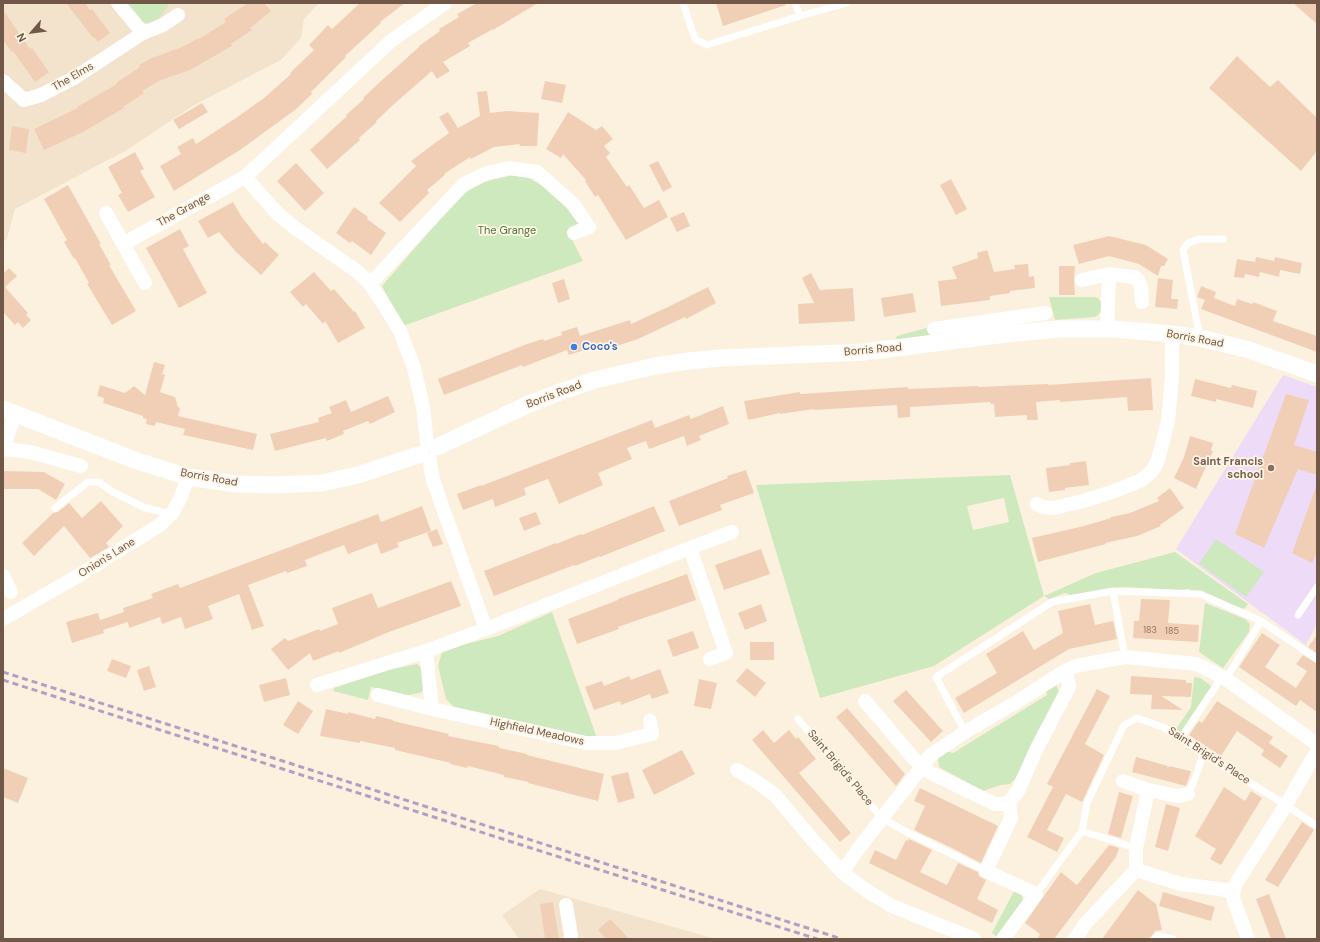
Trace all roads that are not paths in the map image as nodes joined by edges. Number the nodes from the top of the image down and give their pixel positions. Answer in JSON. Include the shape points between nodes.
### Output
{"nodes":[{"id":1,"x":118,"y":3,"type":"edge"},
{"id":2,"x":445,"y":3,"type":"edge"},
{"id":3,"x":683,"y":3,"type":"edge"},
{"id":4,"x":795,"y":3,"type":"edge"},
{"id":5,"x":847,"y":3,"type":"edge"},
{"id":6,"x":178,"y":15,"type":"dead end"},
{"id":7,"x":800,"y":16,"type":"junction"},
{"id":8,"x":143,"y":33,"type":"junction"},
{"id":9,"x":3,"y":81,"type":"edge"},
{"id":10,"x":245,"y":177,"type":"junction"},
{"id":11,"x":106,"y":213,"type":"dead end"},
{"id":12,"x":574,"y":234,"type":"dead end"},
{"id":13,"x":1223,"y":239,"type":"dead end"},
{"id":14,"x":123,"y":244,"type":"junction"},
{"id":15,"x":1109,"y":274,"type":"junction"},
{"id":16,"x":1082,"y":280,"type":"dead end"},
{"id":17,"x":145,"y":283,"type":"dead end"},
{"id":18,"x":370,"y":284,"type":"junction"},
{"id":19,"x":1142,"y":302,"type":"dead end"},
{"id":20,"x":1044,"y":313,"type":"dead end"},
{"id":21,"x":992,"y":328,"type":"junction"},
{"id":22,"x":934,"y":329,"type":"dead end"},
{"id":23,"x":1107,"y":329,"type":"junction"},
{"id":24,"x":1172,"y":334,"type":"junction"},
{"id":25,"x":1200,"y":338,"type":"junction"},
{"id":26,"x":1317,"y":374,"type":"edge"},
{"id":27,"x":9,"y":412,"type":"edge"},
{"id":28,"x":3,"y":449,"type":"edge"},
{"id":29,"x":429,"y":451,"type":"junction"},
{"id":30,"x":80,"y":466,"type":"dead end"},
{"id":31,"x":188,"y":477,"type":"junction"},
{"id":32,"x":1037,"y":504,"type":"dead end"},
{"id":33,"x":54,"y":508,"type":"dead end"},
{"id":34,"x":171,"y":514,"type":"junction"},
{"id":35,"x":732,"y":532,"type":"dead end"},
{"id":36,"x":690,"y":548,"type":"junction"},
{"id":37,"x":3,"y":576,"type":"edge"},
{"id":38,"x":1317,"y":587,"type":"edge"},
{"id":39,"x":1113,"y":591,"type":"junction"},
{"id":40,"x":11,"y":592,"type":"dead end"},
{"id":41,"x":1298,"y":615,"type":"dead end"},
{"id":42,"x":3,"y":619,"type":"edge"},
{"id":43,"x":1261,"y":621,"type":"junction"},
{"id":44,"x":486,"y":629,"type":"junction"},
{"id":45,"x":426,"y":651,"type":"junction"},
{"id":46,"x":1125,"y":657,"type":"junction"},
{"id":47,"x":710,"y":658,"type":"dead end"},
{"id":48,"x":1317,"y":659,"type":"edge"},
{"id":49,"x":1065,"y":671,"type":"junction"},
{"id":50,"x":1224,"y":678,"type":"junction"},
{"id":51,"x":317,"y":685,"type":"dead end"},
{"id":52,"x":378,"y":694,"type":"dead end"},
{"id":53,"x":865,"y":701,"type":"dead end"},
{"id":54,"x":432,"y":709,"type":"junction"},
{"id":55,"x":798,"y":719,"type":"dead end"},
{"id":56,"x":650,"y":720,"type":"dead end"},
{"id":57,"x":965,"y":732,"type":"junction"},
{"id":58,"x":1181,"y":738,"type":"junction"},
{"id":59,"x":1317,"y":744,"type":"edge"},
{"id":60,"x":1317,"y":751,"type":"edge"},
{"id":61,"x":1203,"y":754,"type":"junction"},
{"id":62,"x":923,"y":766,"type":"junction"},
{"id":63,"x":737,"y":770,"type":"dead end"},
{"id":64,"x":1123,"y":781,"type":"dead end"},
{"id":65,"x":1148,"y":790,"type":"junction"},
{"id":66,"x":1188,"y":794,"type":"joint"},
{"id":67,"x":1009,"y":802,"type":"junction"},
{"id":68,"x":1286,"y":805,"type":"junction"},
{"id":69,"x":882,"y":818,"type":"junction"},
{"id":70,"x":1317,"y":826,"type":"edge"},
{"id":71,"x":1082,"y":832,"type":"junction"},
{"id":72,"x":1136,"y":848,"type":"junction"},
{"id":73,"x":1136,"y":870,"type":"junction"},
{"id":74,"x":986,"y":871,"type":"junction"},
{"id":75,"x":842,"y":872,"type":"junction"},
{"id":76,"x":1233,"y":893,"type":"junction"},
{"id":77,"x":1036,"y":894,"type":"junction"},
{"id":78,"x":566,"y":905,"type":"dead end"},
{"id":79,"x":570,"y":939,"type":"edge"},
{"id":80,"x":974,"y":939,"type":"edge"},
{"id":81,"x":1003,"y":939,"type":"edge"},
{"id":82,"x":1075,"y":939,"type":"edge"},
{"id":83,"x":1154,"y":939,"type":"edge"},
{"id":84,"x":1173,"y":939,"type":"edge"},
{"id":85,"x":1248,"y":939,"type":"edge"}],
"edges":[{"from":1,"to":8,"type":"street"},
{"from":2,"to":10,"type":"street","name":"The Grange","via":[[391,41]]},
{"from":3,"to":7,"type":"lane","via":[[695,39],[707,45]]},
{"from":4,"to":7,"type":"lane"},
{"from":5,"to":7,"type":"lane"},
{"from":6,"to":8,"type":"street","name":"The Elms","via":[[163,25]]},
{"from":8,"to":9,"type":"street","name":"The Elms","via":[[74,78],[42,95],[24,100]]},
{"from":10,"to":14,"type":"street","name":"The Grange"},
{"from":10,"to":18,"type":"street","via":[[277,213],[358,272]]},
{"from":11,"to":14,"type":"street"},
{"from":12,"to":18,"type":"street","via":[[589,227],[573,204],[537,172],[501,169],[464,184]]},
{"from":13,"to":25,"type":"lane","via":[[1199,239],[1188,243],[1183,250]]},
{"from":14,"to":17,"type":"street"},
{"from":15,"to":16,"type":"street"},
{"from":15,"to":19,"type":"street","via":[[1135,277],[1141,287]]},
{"from":15,"to":23,"type":"street"},
{"from":18,"to":29,"type":"street","via":[[400,331],[414,368]]},
{"from":20,"to":21,"type":"street"},
{"from":21,"to":22,"type":"street"},
{"from":21,"to":23,"type":"street","name":"Borris Road"},
{"from":21,"to":29,"type":"street","name":"Borris Road","via":[[864,352],[721,358],[655,366],[594,380],[563,391],[529,404]]},
{"from":23,"to":24,"type":"street","name":"Borris Road"},
{"from":24,"to":25,"type":"street","name":"Borris Road"},
{"from":24,"to":32,"type":"street","via":[[1168,421],[1153,470],[1142,480],[1083,501],[1054,508]]},
{"from":25,"to":26,"type":"street","name":"Borris Road","via":[[1249,350]]},
{"from":27,"to":28,"type":"street"},
{"from":27,"to":31,"type":"street","name":"Borris Road","via":[[137,461]]},
{"from":28,"to":30,"type":"street","via":[[30,452]]},
{"from":29,"to":31,"type":"street","name":"Borris Road","via":[[358,475],[322,483],[236,484]]},
{"from":29,"to":44,"type":"street","via":[[434,483]]},
{"from":31,"to":34,"type":"street","name":"Onion's Lane"},
{"from":33,"to":34,"type":"lane","via":[[88,482],[99,482],[143,507]]},
{"from":34,"to":42,"type":"street","name":"Onion's Lane","via":[[149,533]]},
{"from":35,"to":36,"type":"street"},
{"from":36,"to":44,"type":"street"},
{"from":36,"to":47,"type":"street","via":[[726,653]]},
{"from":37,"to":40,"type":"street"},
{"from":38,"to":41,"type":"lane"},
{"from":39,"to":43,"type":"lane","via":[[1200,594]]},
{"from":39,"to":46,"type":"lane"},
{"from":39,"to":57,"type":"lane","via":[[1052,602],[936,677]]},
{"from":43,"to":48,"type":"lane"},
{"from":43,"to":50,"type":"lane"},
{"from":44,"to":45,"type":"street"},
{"from":45,"to":51,"type":"street"},
{"from":45,"to":54,"type":"street"},
{"from":46,"to":49,"type":"street","name":"Saint Brigid's Place","via":[[1076,666]]},
{"from":46,"to":50,"type":"street","name":"Saint Brigid's Place","via":[[1197,664]]},
{"from":49,"to":57,"type":"street","name":"Saint Brigid's Place"},
{"from":49,"to":67,"type":"street","via":[[1068,689],[1018,791]]},
{"from":50,"to":58,"type":"lane"},
{"from":50,"to":59,"type":"street","name":"Saint Brigid's Place"},
{"from":52,"to":54,"type":"street","name":"Highfield Meadows"},
{"from":53,"to":62,"type":"street"},
{"from":54,"to":56,"type":"street","name":"Highfield Meadows","via":[[586,743],[615,743],[652,734]]},
{"from":55,"to":69,"type":"lane","name":"Saint Brigid's Place"},
{"from":57,"to":62,"type":"street","name":"Saint Brigid's Place","via":[[931,755]]},
{"from":58,"to":61,"type":"lane","name":"Saint Brigid's Place"},
{"from":58,"to":71,"type":"lane","name":"Saint Brigid's Place","via":[[1165,728],[1137,718],[1124,725],[1088,803]]},
{"from":60,"to":68,"type":"street"},
{"from":61,"to":66,"type":"lane"},
{"from":61,"to":68,"type":"lane","name":"Saint Brigid's Place"},
{"from":62,"to":67,"type":"street","via":[[929,772],[995,804]]},
{"from":62,"to":69,"type":"street","name":"Saint Brigid's Place"},
{"from":63,"to":75,"type":"street","via":[[775,795]]},
{"from":64,"to":65,"type":"street"},
{"from":65,"to":66,"type":"street","via":[[1177,796]]},
{"from":65,"to":72,"type":"street"},
{"from":67,"to":74,"type":"street","via":[[1011,818]]},
{"from":68,"to":70,"type":"lane","name":"Saint Brigid's Place"},
{"from":68,"to":76,"type":"street","via":[[1235,885]]},
{"from":69,"to":74,"type":"lane"},
{"from":69,"to":75,"type":"street","name":"Saint Brigid's Place"},
{"from":71,"to":72,"type":"lane"},
{"from":71,"to":77,"type":"lane","name":"Saint Brigid's Place"},
{"from":72,"to":73,"type":"street"},
{"from":73,"to":76,"type":"street","via":[[1182,884]]},
{"from":73,"to":82,"type":"street","via":[[1086,923]]},
{"from":74,"to":77,"type":"street"},
{"from":75,"to":80,"type":"street","via":[[892,906]]},
{"from":76,"to":85,"type":"street"},
{"from":77,"to":81,"type":"street","name":"Saint Brigid's Place"},
{"from":78,"to":79,"type":"street"},
{"from":83,"to":84,"type":"lane","via":[[1158,936]]}]}
